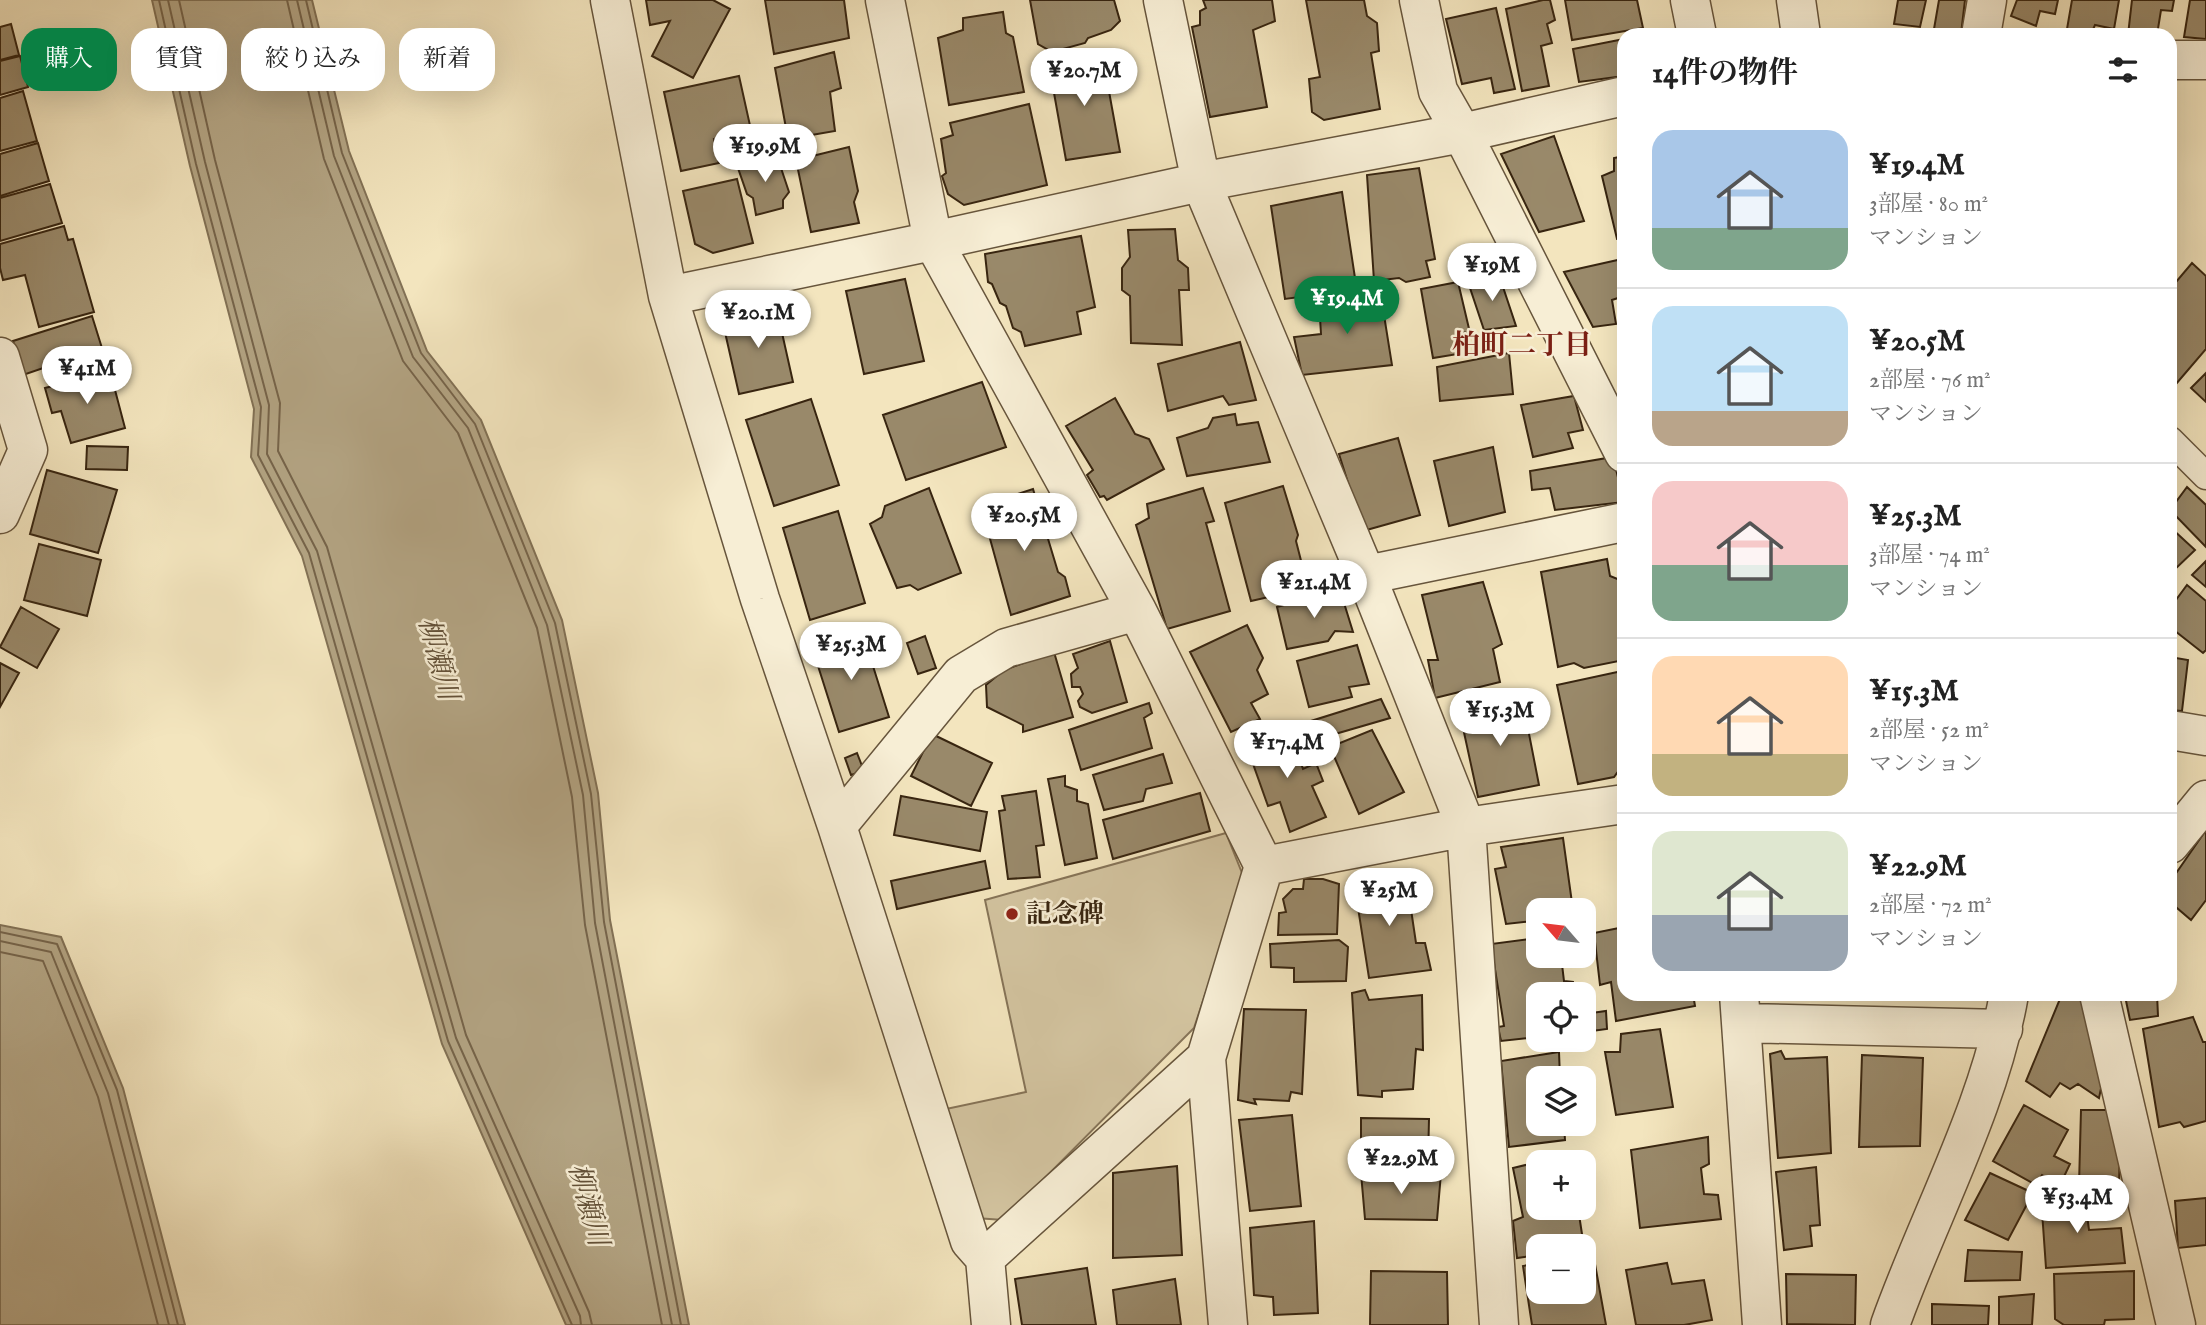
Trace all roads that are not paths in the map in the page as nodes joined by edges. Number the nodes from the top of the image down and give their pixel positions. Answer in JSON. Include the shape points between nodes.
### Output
{"nodes":[{"id":1,"x":610,"y":0,"type":"edge"},
{"id":2,"x":885,"y":0,"type":"edge"},
{"id":3,"x":1163,"y":0,"type":"edge"},
{"id":4,"x":1419,"y":0,"type":"edge"},
{"id":5,"x":1690,"y":0,"type":"edge"},
{"id":6,"x":1796,"y":0,"type":"edge"},
{"id":7,"x":1987,"y":0,"type":"edge"},
{"id":8,"x":1696,"y":28,"type":"edge"},
{"id":9,"x":1800,"y":28,"type":"edge"},
{"id":10,"x":1982,"y":28,"type":"edge"},
{"id":11,"x":2177,"y":60,"type":"edge"},
{"id":12,"x":2206,"y":60,"type":"edge"},
{"id":13,"x":1617,"y":98,"type":"edge"},
{"id":14,"x":1462,"y":133,"type":"junction"},
{"id":15,"x":1201,"y":182,"type":"junction"},
{"id":16,"x":933,"y":241,"type":"junction"},
{"id":17,"x":668,"y":296,"type":"junction"},
{"id":18,"x":0,"y":357,"type":"edge"},
{"id":19,"x":1617,"y":439,"type":"edge"},
{"id":20,"x":2177,"y":447,"type":"edge"},
{"id":21,"x":2206,"y":476,"type":"edge"},
{"id":22,"x":0,"y":514,"type":"edge"},
{"id":23,"x":1617,"y":523,"type":"edge"},
{"id":24,"x":1366,"y":575,"type":"junction"},
{"id":25,"x":1137,"y":611,"type":"junction"},
{"id":26,"x":2177,"y":731,"type":"edge"},
{"id":27,"x":2206,"y":736,"type":"edge"},
{"id":28,"x":2206,"y":800,"type":"edge"},
{"id":29,"x":1617,"y":805,"type":"edge"},
{"id":30,"x":837,"y":826,"type":"junction"},
{"id":31,"x":1466,"y":827,"type":"junction"},
{"id":32,"x":2177,"y":835,"type":"edge"},
{"id":33,"x":1264,"y":866,"type":"junction"},
{"id":34,"x":2101,"y":1001,"type":"edge"},
{"id":35,"x":1741,"y":1008,"type":"edge"},
{"id":36,"x":2006,"y":1012,"type":"edge"},
{"id":37,"x":1206,"y":1058,"type":"junction"},
{"id":38,"x":985,"y":1258,"type":"junction"},
{"id":39,"x":991,"y":1325,"type":"edge"},
{"id":40,"x":1227,"y":1325,"type":"edge"},
{"id":41,"x":1499,"y":1325,"type":"edge"},
{"id":42,"x":1762,"y":1325,"type":"edge"},
{"id":43,"x":1891,"y":1325,"type":"edge"},
{"id":44,"x":2176,"y":1325,"type":"edge"}],
"edges":[{"from":1,"to":17,"type":"street"},
{"from":2,"to":16,"type":"street"},
{"from":3,"to":15,"type":"street"},
{"from":4,"to":14,"type":"street","via":[[1438,91]]},
{"from":5,"to":8,"type":"street"},
{"from":6,"to":9,"type":"street"},
{"from":7,"to":10,"type":"street"},
{"from":11,"to":12,"type":"street"},
{"from":13,"to":14,"type":"street"},
{"from":14,"to":15,"type":"street"},
{"from":14,"to":19,"type":"street"},
{"from":15,"to":16,"type":"street"},
{"from":15,"to":24,"type":"street"},
{"from":16,"to":17,"type":"street"},
{"from":16,"to":25,"type":"street"},
{"from":17,"to":30,"type":"street","via":[[760,599]]},
{"from":18,"to":22,"type":"street","via":[[28,450]]},
{"from":20,"to":21,"type":"lane"},
{"from":23,"to":24,"type":"street"},
{"from":24,"to":31,"type":"street"},
{"from":25,"to":30,"type":"street","via":[[1006,648],[961,675]]},
{"from":25,"to":33,"type":"street"},
{"from":26,"to":27,"type":"street"},
{"from":28,"to":32,"type":"street"},
{"from":29,"to":31,"type":"street"},
{"from":30,"to":38,"type":"street","via":[[970,1241]]},
{"from":31,"to":33,"type":"street"},
{"from":31,"to":41,"type":"street"},
{"from":33,"to":37,"type":"street"},
{"from":34,"to":44,"type":"street"},
{"from":35,"to":36,"type":"street"},
{"from":35,"to":42,"type":"street"},
{"from":36,"to":43,"type":"street","via":[[1971,1119]]},
{"from":37,"to":38,"type":"street"},
{"from":37,"to":40,"type":"street"},
{"from":38,"to":39,"type":"street"}]}
